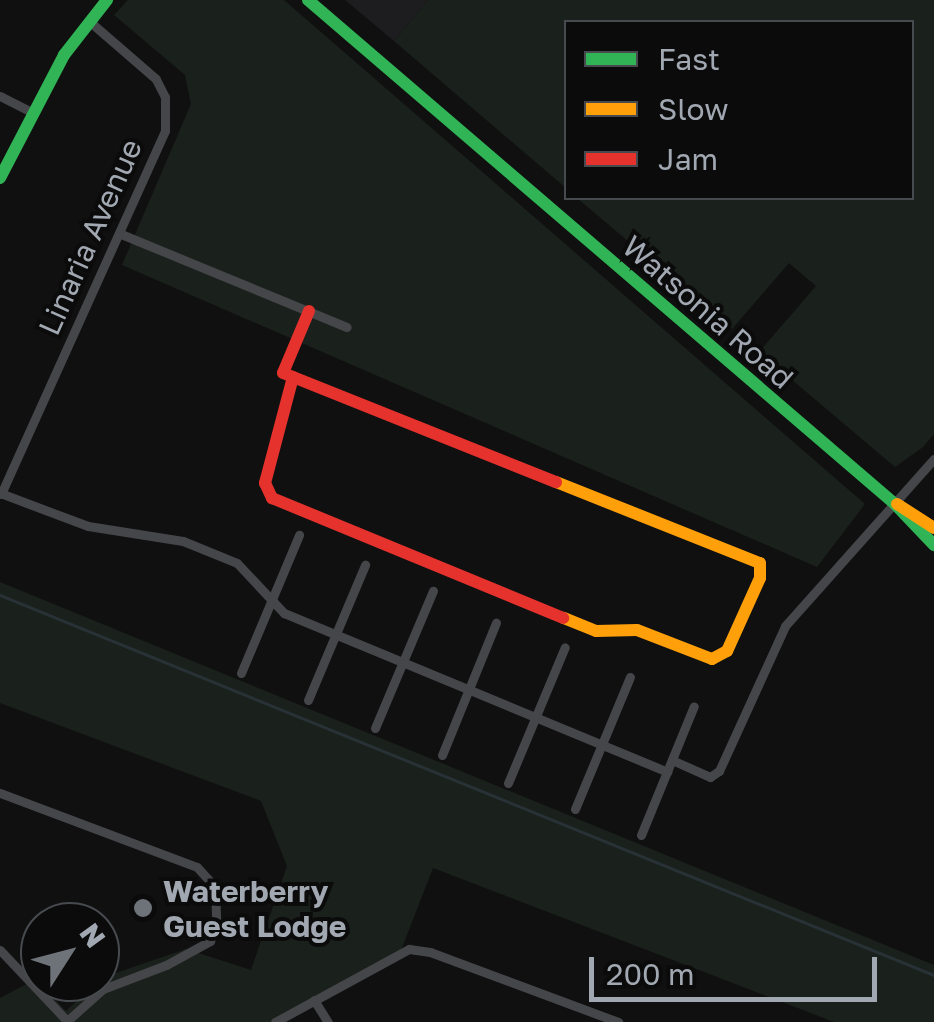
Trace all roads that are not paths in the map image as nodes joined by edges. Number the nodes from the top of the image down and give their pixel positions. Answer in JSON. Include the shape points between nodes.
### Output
{"nodes":[{"id":1,"x":107,"y":0,"type":"edge"},
{"id":2,"x":308,"y":0,"type":"edge"},
{"id":3,"x":88,"y":21,"type":"junction"},
{"id":4,"x":0,"y":96,"type":"edge"},
{"id":5,"x":33,"y":113,"type":"junction"},
{"id":6,"x":0,"y":178,"type":"edge"},
{"id":7,"x":121,"y":234,"type":"junction"},
{"id":8,"x":309,"y":311,"type":"junction"},
{"id":9,"x":346,"y":326,"type":"dead end"},
{"id":10,"x":293,"y":377,"type":"junction"},
{"id":11,"x":934,"y":459,"type":"edge"},
{"id":12,"x":1,"y":493,"type":"edge"},
{"id":13,"x":895,"y":504,"type":"junction"},
{"id":14,"x":934,"y":528,"type":"edge"},
{"id":15,"x":299,"y":535,"type":"dead end"},
{"id":16,"x":934,"y":545,"type":"edge"},
{"id":17,"x":366,"y":564,"type":"dead end"},
{"id":18,"x":433,"y":591,"type":"dead end"},
{"id":19,"x":271,"y":601,"type":"junction"},
{"id":20,"x":496,"y":623,"type":"dead end"},
{"id":21,"x":336,"y":634,"type":"junction"},
{"id":22,"x":566,"y":646,"type":"dead end"},
{"id":23,"x":403,"y":662,"type":"junction"},
{"id":24,"x":241,"y":672,"type":"dead end"},
{"id":25,"x":630,"y":677,"type":"dead end"},
{"id":26,"x":469,"y":689,"type":"junction"},
{"id":27,"x":308,"y":700,"type":"dead end"},
{"id":28,"x":694,"y":706,"type":"dead end"},
{"id":29,"x":536,"y":717,"type":"junction"},
{"id":30,"x":375,"y":728,"type":"dead end"},
{"id":31,"x":602,"y":745,"type":"junction"},
{"id":32,"x":442,"y":755,"type":"dead end"},
{"id":33,"x":672,"y":760,"type":"junction"},
{"id":34,"x":667,"y":772,"type":"junction"},
{"id":35,"x":508,"y":783,"type":"dead end"},
{"id":36,"x":0,"y":793,"type":"edge"},
{"id":37,"x":575,"y":808,"type":"dead end"},
{"id":38,"x":641,"y":835,"type":"dead end"},
{"id":39,"x":0,"y":950,"type":"edge"},
{"id":40,"x":314,"y":1000,"type":"junction"},
{"id":41,"x":68,"y":1021,"type":"edge"},
{"id":42,"x":274,"y":1022,"type":"edge"},
{"id":43,"x":328,"y":1022,"type":"edge"},
{"id":44,"x":618,"y":1022,"type":"edge"}],
"edges":[{"from":1,"to":3,"type":"street"},
{"from":2,"to":13,"type":"street","name":"Watsonia Road"},
{"from":3,"to":5,"type":"street"},
{"from":3,"to":7,"type":"street","name":"Linaria Avenue","via":[[156,79],[165,97],[165,131]]},
{"from":4,"to":5,"type":"street"},
{"from":5,"to":6,"type":"street"},
{"from":7,"to":8,"type":"street"},
{"from":7,"to":12,"type":"street","name":"Linaria Avenue"},
{"from":8,"to":9,"type":"street"},
{"from":8,"to":10,"type":"street","via":[[282,373]]},
{"from":10,"to":10,"type":"street","via":[[265,482],[272,498],[596,631],[637,630],[712,658],[727,651],[760,578],[754,559]]},
{"from":11,"to":13,"type":"street"},
{"from":12,"to":19,"type":"street","via":[[88,526],[183,541],[245,568]]},
{"from":13,"to":14,"type":"street","name":"Watsonia Road"},
{"from":13,"to":16,"type":"street","name":"Watsonia Road"},
{"from":13,"to":33,"type":"street","via":[[785,626],[721,769],[710,776]]},
{"from":15,"to":19,"type":"street"},
{"from":17,"to":21,"type":"street"},
{"from":18,"to":23,"type":"street"},
{"from":19,"to":21,"type":"street"},
{"from":19,"to":24,"type":"street"},
{"from":20,"to":26,"type":"street"},
{"from":21,"to":23,"type":"street"},
{"from":21,"to":27,"type":"street"},
{"from":22,"to":29,"type":"street"},
{"from":23,"to":26,"type":"street"},
{"from":23,"to":30,"type":"street"},
{"from":25,"to":31,"type":"street"},
{"from":26,"to":29,"type":"street"},
{"from":26,"to":32,"type":"street"},
{"from":28,"to":33,"type":"street"},
{"from":29,"to":31,"type":"street"},
{"from":29,"to":35,"type":"street"},
{"from":31,"to":34,"type":"street"},
{"from":31,"to":37,"type":"street"},
{"from":33,"to":34,"type":"street"},
{"from":34,"to":38,"type":"street"},
{"from":36,"to":41,"type":"street","via":[[197,866],[215,887],[210,941],[103,989]]},
{"from":39,"to":41,"type":"street"},
{"from":40,"to":42,"type":"street"},
{"from":40,"to":43,"type":"street"},
{"from":40,"to":44,"type":"street","via":[[409,948]]}]}
